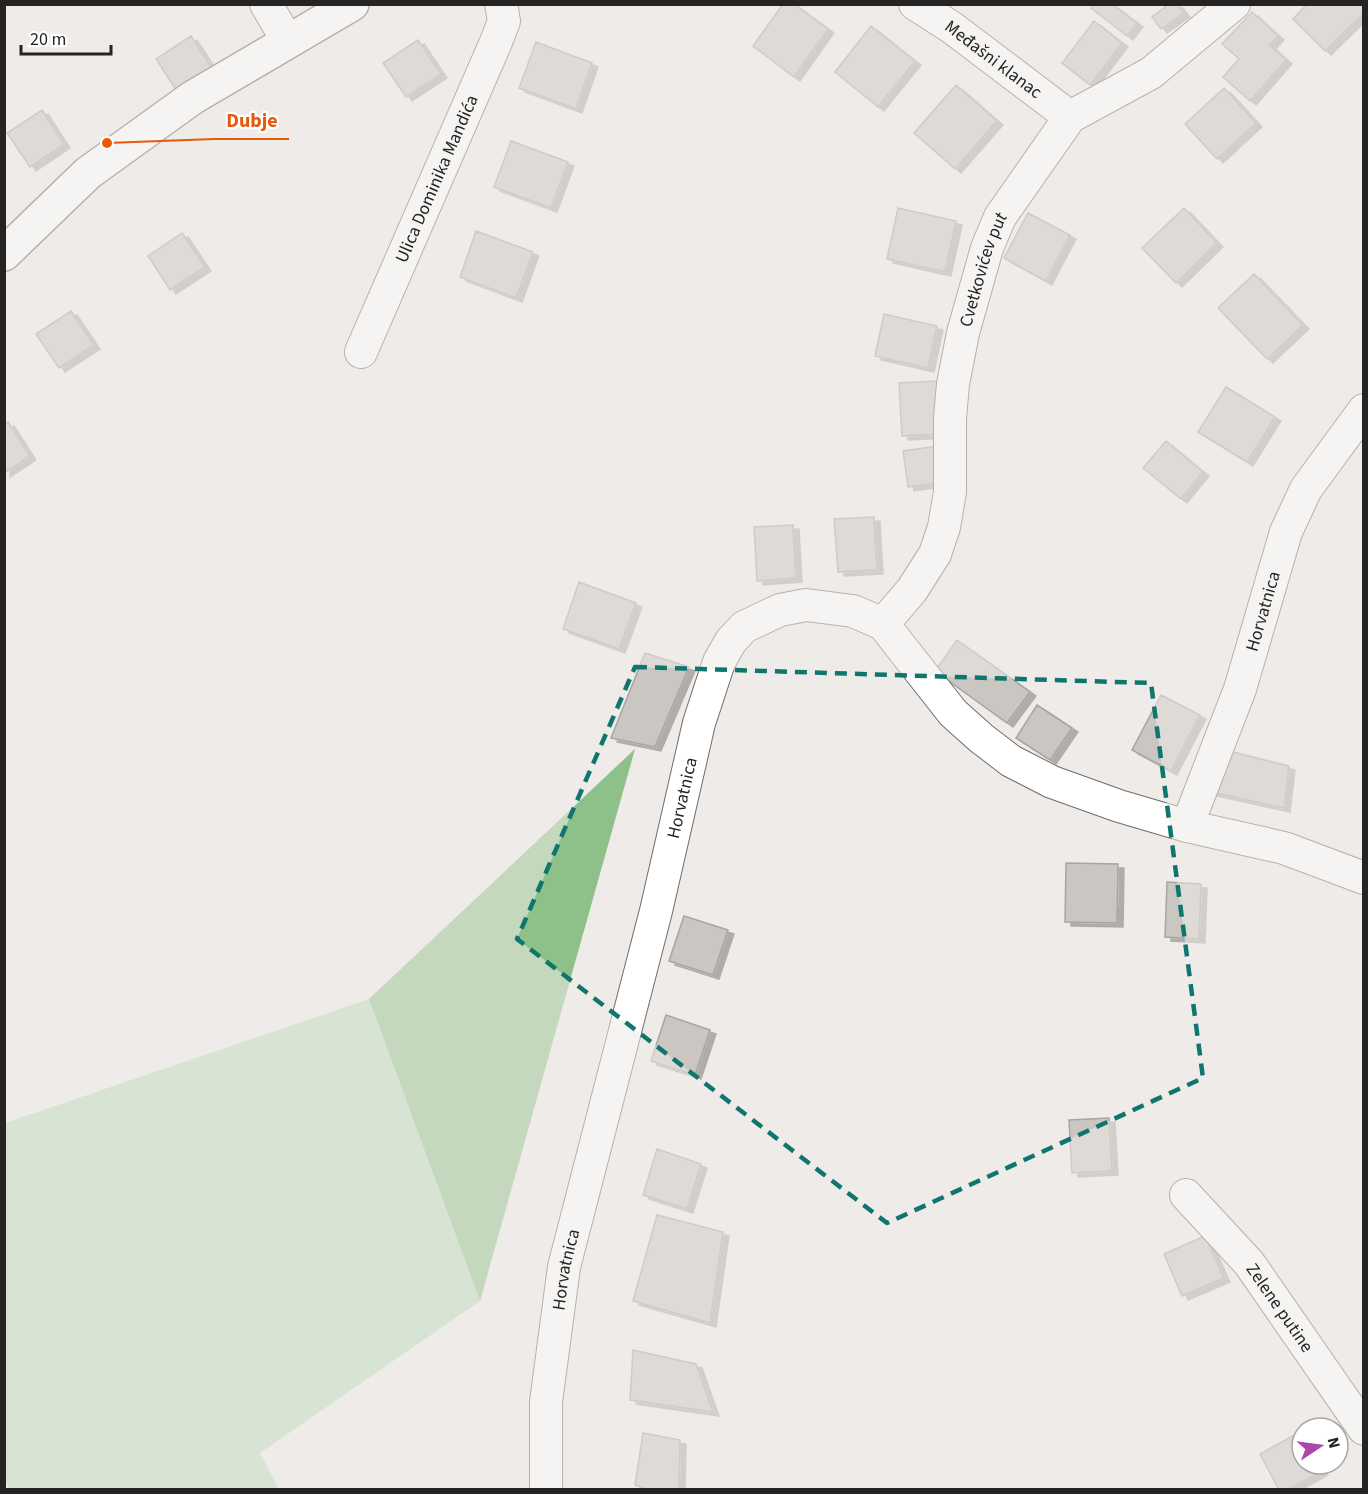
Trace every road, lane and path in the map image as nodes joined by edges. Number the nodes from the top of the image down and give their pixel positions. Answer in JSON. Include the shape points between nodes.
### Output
{"nodes":[{"id":1,"x":266,"y":4,"type":"edge"},
{"id":2,"x":352,"y":4,"type":"edge"},
{"id":3,"x":501,"y":4,"type":"edge"},
{"id":4,"x":915,"y":4,"type":"edge"},
{"id":5,"x":1234,"y":4,"type":"edge"},
{"id":6,"x":287,"y":40,"type":"junction"},
{"id":7,"x":1070,"y":117,"type":"junction"},
{"id":8,"x":4,"y":255,"type":"edge"},
{"id":9,"x":361,"y":352,"type":"dead end"},
{"id":10,"x":1364,"y":410,"type":"edge"},
{"id":11,"x":883,"y":624,"type":"junction"},
{"id":12,"x":1187,"y":826,"type":"junction"},
{"id":13,"x":1364,"y":878,"type":"edge"},
{"id":14,"x":1186,"y":1196,"type":"dead end"},
{"id":15,"x":1364,"y":1429,"type":"edge"},
{"id":16,"x":546,"y":1490,"type":"edge"}],
"edges":[{"from":1,"to":6,"type":"street"},
{"from":2,"to":6,"type":"street"},
{"from":3,"to":9,"type":"street","name":"Ulica Dominika Mandića","via":[[504,21],[496,42]]},
{"from":4,"to":7,"type":"street","name":"Međašni klanac"},
{"from":5,"to":7,"type":"street","name":"Cvetkovićev put","via":[[1150,73]]},
{"from":6,"to":8,"type":"street","via":[[192,98],[88,173]]},
{"from":7,"to":11,"type":"street","name":"Cvetkovićev put","via":[[1016,191],[987,248],[953,384],[950,492],[944,527],[934,554],[912,590]]},
{"from":10,"to":12,"type":"street","name":"Horvatnica","via":[[1306,489],[1286,532],[1240,688]]},
{"from":11,"to":12,"type":"street","name":"Horvatnica","via":[[953,712],[1011,761],[1052,782],[1119,807]]},
{"from":11,"to":16,"type":"street","name":"Horvatnica","via":[[835,608],[806,605],[780,610],[744,627],[719,662],[699,723],[656,911],[564,1267],[546,1402]]},
{"from":12,"to":13,"type":"street","name":"Horvatnica","via":[[1284,848]]},
{"from":14,"to":15,"type":"street","name":"Zelene putine","via":[[1249,1263]]}]}
